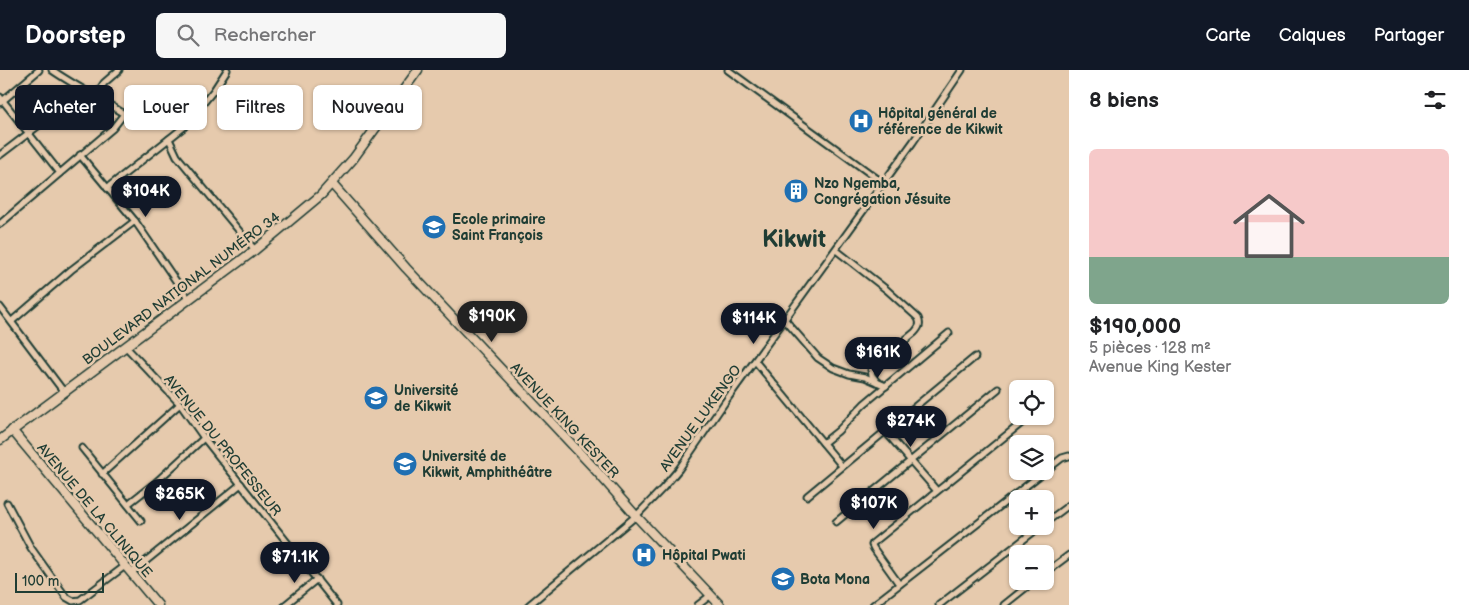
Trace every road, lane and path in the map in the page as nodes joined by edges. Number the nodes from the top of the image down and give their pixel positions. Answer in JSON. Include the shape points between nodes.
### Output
{"nodes":[{"id":1,"x":39,"y":70,"type":"edge"},
{"id":2,"x":52,"y":70,"type":"edge"},
{"id":3,"x":119,"y":70,"type":"edge"},
{"id":4,"x":227,"y":70,"type":"edge"},
{"id":5,"x":418,"y":70,"type":"edge"},
{"id":6,"x":728,"y":70,"type":"edge"},
{"id":7,"x":962,"y":70,"type":"edge"},
{"id":8,"x":74,"y":85,"type":"edge"},
{"id":9,"x":103,"y":85,"type":"edge"},
{"id":10,"x":1,"y":100,"type":"edge"},
{"id":11,"x":114,"y":108,"type":"edge"},
{"id":12,"x":114,"y":126,"type":"edge"},
{"id":13,"x":32,"y":130,"type":"edge"},
{"id":14,"x":110,"y":130,"type":"edge"},
{"id":15,"x":29,"y":132,"type":"junction"},
{"id":16,"x":169,"y":139,"type":"junction"},
{"id":17,"x":0,"y":155,"type":"edge"},
{"id":18,"x":80,"y":155,"type":"junction"},
{"id":19,"x":60,"y":173,"type":"junction"},
{"id":20,"x":884,"y":183,"type":"junction"},
{"id":21,"x":332,"y":184,"type":"junction"},
{"id":22,"x":107,"y":188,"type":"junction"},
{"id":23,"x":136,"y":221,"type":"junction"},
{"id":24,"x":0,"y":224,"type":"edge"},
{"id":25,"x":255,"y":250,"type":"junction"},
{"id":26,"x":836,"y":250,"type":"junction"},
{"id":27,"x":190,"y":300,"type":"junction"},
{"id":28,"x":0,"y":308,"type":"edge"},
{"id":29,"x":785,"y":320,"type":"junction"},
{"id":30,"x":12,"y":321,"type":"junction"},
{"id":31,"x":949,"y":333,"type":"dead end"},
{"id":32,"x":126,"y":347,"type":"junction"},
{"id":33,"x":976,"y":357,"type":"dead end"},
{"id":34,"x":755,"y":361,"type":"junction"},
{"id":35,"x":877,"y":382,"type":"junction"},
{"id":36,"x":886,"y":386,"type":"junction"},
{"id":37,"x":998,"y":389,"type":"dead end"},
{"id":38,"x":64,"y":392,"type":"junction"},
{"id":39,"x":180,"y":404,"type":"junction"},
{"id":40,"x":1019,"y":425,"type":"edge"},
{"id":41,"x":12,"y":430,"type":"junction"},
{"id":42,"x":885,"y":431,"type":"junction"},
{"id":43,"x":204,"y":438,"type":"junction"},
{"id":44,"x":0,"y":440,"type":"edge"},
{"id":45,"x":822,"y":444,"type":"junction"},
{"id":46,"x":82,"y":448,"type":"dead end"},
{"id":47,"x":1069,"y":456,"type":"edge"},
{"id":48,"x":910,"y":460,"type":"junction"},
{"id":49,"x":842,"y":466,"type":"junction"},
{"id":50,"x":102,"y":474,"type":"junction"},
{"id":51,"x":241,"y":484,"type":"junction"},
{"id":52,"x":937,"y":491,"type":"junction"},
{"id":53,"x":807,"y":496,"type":"dead end"},
{"id":54,"x":7,"y":503,"type":"dead end"},
{"id":55,"x":128,"y":504,"type":"junction"},
{"id":56,"x":1069,"y":505,"type":"edge"},
{"id":57,"x":636,"y":516,"type":"junction"},
{"id":58,"x":1054,"y":516,"type":"edge"},
{"id":59,"x":141,"y":521,"type":"dead end"},
{"id":60,"x":836,"y":522,"type":"dead end"},
{"id":61,"x":1029,"y":535,"type":"edge"},
{"id":62,"x":1069,"y":555,"type":"edge"},
{"id":63,"x":125,"y":566,"type":"junction"},
{"id":64,"x":1054,"y":566,"type":"edge"},
{"id":65,"x":132,"y":573,"type":"junction"},
{"id":66,"x":317,"y":579,"type":"junction"},
{"id":67,"x":899,"y":584,"type":"junction"},
{"id":68,"x":1023,"y":590,"type":"edge"},
{"id":69,"x":711,"y":595,"type":"junction"},
{"id":70,"x":154,"y":604,"type":"edge"},
{"id":71,"x":285,"y":605,"type":"edge"},
{"id":72,"x":337,"y":605,"type":"edge"},
{"id":73,"x":529,"y":605,"type":"edge"},
{"id":74,"x":698,"y":605,"type":"edge"},
{"id":75,"x":720,"y":605,"type":"edge"},
{"id":76,"x":873,"y":605,"type":"edge"},
{"id":77,"x":939,"y":605,"type":"edge"},
{"id":78,"x":1004,"y":605,"type":"edge"}],
"edges":[{"from":1,"to":10,"type":"street"},
{"from":2,"to":8,"type":"street"},
{"from":3,"to":9,"type":"street"},
{"from":4,"to":16,"type":"street","via":[[184,126]]},
{"from":5,"to":21,"type":"street","name":"BOULEVARD NATIONAL NUMÉRO 34"},
{"from":6,"to":20,"type":"street"},
{"from":7,"to":20,"type":"street","name":"AVENUE LUKENGO"},
{"from":10,"to":15,"type":"street"},
{"from":11,"to":12,"type":"street","via":[[124,114]]},
{"from":13,"to":15,"type":"street"},
{"from":14,"to":18,"type":"street"},
{"from":15,"to":17,"type":"street"},
{"from":15,"to":19,"type":"street"},
{"from":16,"to":22,"type":"street"},
{"from":16,"to":25,"type":"street","via":[[177,156]]},
{"from":18,"to":19,"type":"street"},
{"from":18,"to":22,"type":"street"},
{"from":19,"to":24,"type":"street"},
{"from":20,"to":26,"type":"street","name":"AVENUE LUKENGO"},
{"from":21,"to":25,"type":"street","name":"BOULEVARD NATIONAL NUMÉRO 34"},
{"from":21,"to":57,"type":"street","name":"AVENUE KING KESTER"},
{"from":22,"to":23,"type":"street"},
{"from":23,"to":27,"type":"street"},
{"from":23,"to":30,"type":"street","via":[[71,270]]},
{"from":25,"to":27,"type":"street","name":"BOULEVARD NATIONAL NUMÉRO 34"},
{"from":26,"to":29,"type":"street","name":"AVENUE LUKENGO"},
{"from":26,"to":35,"type":"street","via":[[887,290],[920,322],[915,332],[871,370]]},
{"from":27,"to":32,"type":"street","name":"BOULEVARD NATIONAL NUMÉRO 34"},
{"from":28,"to":30,"type":"street"},
{"from":29,"to":34,"type":"street","name":"AVENUE LUKENGO"},
{"from":29,"to":35,"type":"street","via":[[818,358],[833,368]]},
{"from":30,"to":38,"type":"street"},
{"from":31,"to":36,"type":"street"},
{"from":32,"to":38,"type":"street","name":"BOULEVARD NATIONAL NUMÉRO 34"},
{"from":32,"to":39,"type":"street","name":"AVENUE DU PROFESSEUR"},
{"from":33,"to":42,"type":"street"},
{"from":34,"to":45,"type":"street"},
{"from":34,"to":57,"type":"street","name":"AVENUE LUKENGO","via":[[678,469]]},
{"from":35,"to":36,"type":"street"},
{"from":36,"to":45,"type":"street"},
{"from":37,"to":48,"type":"street"},
{"from":38,"to":41,"type":"street","name":"BOULEVARD NATIONAL NUMÉRO 34"},
{"from":39,"to":43,"type":"street","name":"AVENUE DU PROFESSEUR"},
{"from":39,"to":50,"type":"street"},
{"from":40,"to":52,"type":"street"},
{"from":41,"to":44,"type":"street","name":"BOULEVARD NATIONAL NUMÉRO 34"},
{"from":41,"to":63,"type":"street","name":"AVENUE DE LA CLINIQUE"},
{"from":42,"to":48,"type":"street"},
{"from":42,"to":49,"type":"street"},
{"from":43,"to":51,"type":"street","name":"AVENUE DU PROFESSEUR"},
{"from":43,"to":55,"type":"street"},
{"from":45,"to":49,"type":"street"},
{"from":46,"to":50,"type":"street"},
{"from":47,"to":67,"type":"street","via":[[1062,458]]},
{"from":48,"to":52,"type":"street"},
{"from":48,"to":60,"type":"street"},
{"from":49,"to":53,"type":"street"},
{"from":50,"to":55,"type":"street"},
{"from":51,"to":65,"type":"street"},
{"from":51,"to":66,"type":"street","name":"AVENUE DU PROFESSEUR"},
{"from":52,"to":67,"type":"street","via":[[873,543]]},
{"from":54,"to":63,"type":"street","via":[[31,548],[66,597],[73,601],[80,600]]},
{"from":55,"to":59,"type":"street"},
{"from":56,"to":58,"type":"street"},
{"from":57,"to":69,"type":"street","name":"AVENUE KING KESTER"},
{"from":57,"to":73,"type":"street","name":"AVENUE LUKENGO"},
{"from":61,"to":77,"type":"street"},
{"from":62,"to":64,"type":"street"},
{"from":63,"to":65,"type":"street","name":"AVENUE DE LA CLINIQUE"},
{"from":65,"to":70,"type":"street","name":"AVENUE DE LA CLINIQUE"},
{"from":66,"to":71,"type":"street"},
{"from":66,"to":72,"type":"street","name":"AVENUE DU PROFESSEUR"},
{"from":67,"to":76,"type":"street"},
{"from":68,"to":78,"type":"street"},
{"from":69,"to":74,"type":"street"},
{"from":69,"to":75,"type":"street","name":"AVENUE KING KESTER"}]}
